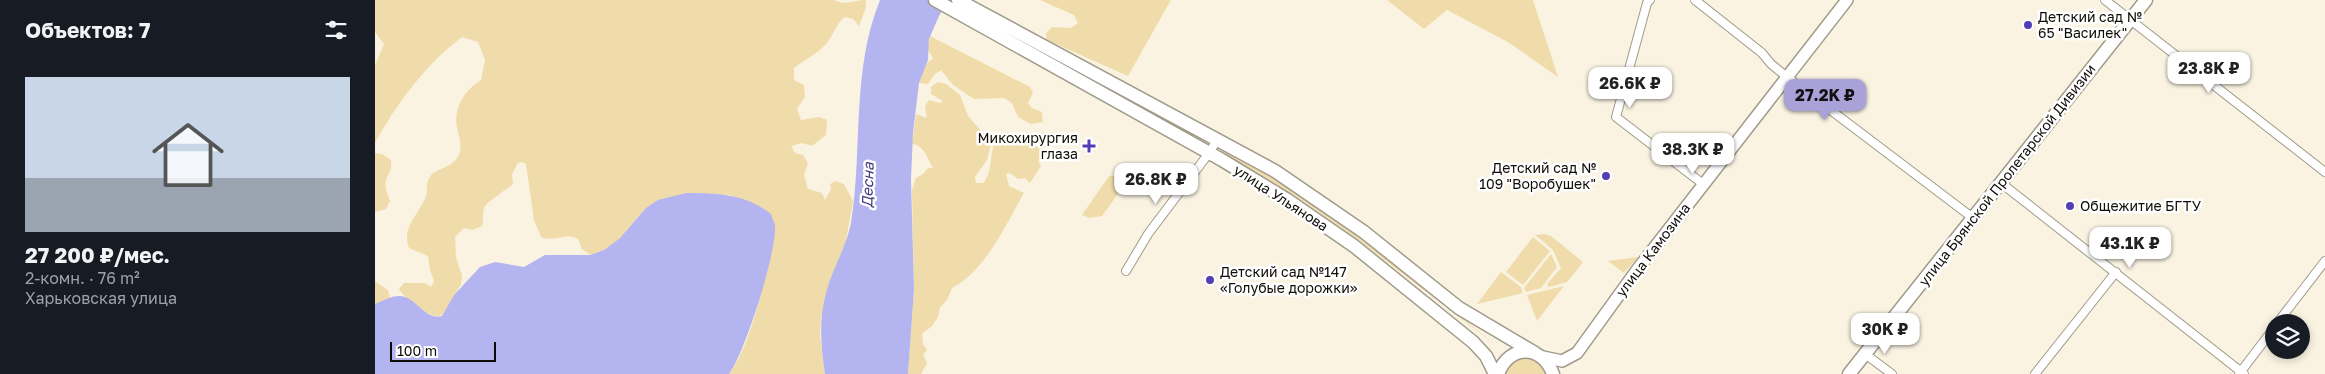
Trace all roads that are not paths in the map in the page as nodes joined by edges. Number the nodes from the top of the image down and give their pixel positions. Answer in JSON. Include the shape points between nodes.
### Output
{"nodes":[{"id":1,"x":935,"y":0,"type":"edge"},
{"id":2,"x":958,"y":0,"type":"edge"},
{"id":3,"x":1650,"y":0,"type":"edge"},
{"id":4,"x":1695,"y":0,"type":"edge"},
{"id":5,"x":1847,"y":0,"type":"edge"},
{"id":6,"x":2105,"y":0,"type":"edge"},
{"id":7,"x":2146,"y":0,"type":"edge"},
{"id":8,"x":2131,"y":20,"type":"junction"},
{"id":9,"x":990,"y":23,"type":"junction"},
{"id":10,"x":1787,"y":77,"type":"junction"},
{"id":11,"x":1217,"y":140,"type":"junction"},
{"id":12,"x":1209,"y":154,"type":"junction"},
{"id":13,"x":2325,"y":172,"type":"edge"},
{"id":14,"x":2001,"y":183,"type":"junction"},
{"id":15,"x":1703,"y":184,"type":"junction"},
{"id":16,"x":1973,"y":218,"type":"junction"},
{"id":17,"x":2325,"y":261,"type":"edge"},
{"id":18,"x":1126,"y":271,"type":"dead end"},
{"id":19,"x":2116,"y":272,"type":"junction"},
{"id":20,"x":2284,"y":314,"type":"edge"},
{"id":21,"x":2265,"y":341,"type":"edge"},
{"id":22,"x":1865,"y":354,"type":"junction"},
{"id":23,"x":1539,"y":355,"type":"junction"},
{"id":24,"x":2242,"y":373,"type":"edge"},
{"id":25,"x":1495,"y":374,"type":"edge"},
{"id":26,"x":1499,"y":374,"type":"edge"},
{"id":27,"x":1553,"y":374,"type":"edge"},
{"id":28,"x":1849,"y":374,"type":"edge"},
{"id":29,"x":1892,"y":374,"type":"edge"},
{"id":30,"x":2035,"y":374,"type":"edge"}],
"edges":[{"from":1,"to":9,"type":"main road","name":"улица Ульянова"},
{"from":2,"to":9,"type":"main road","name":"улица Ульянова"},
{"from":3,"to":15,"type":"street","via":[[1616,117]]},
{"from":4,"to":10,"type":"street"},
{"from":5,"to":10,"type":"street","name":"улица Камозина"},
{"from":6,"to":8,"type":"street"},
{"from":7,"to":8,"type":"main road","name":"улица Брянской Пролетарской Дивизии"},
{"from":8,"to":13,"type":"street"},
{"from":8,"to":14,"type":"main road","name":"улица Брянской Пролетарской Дивизии"},
{"from":9,"to":11,"type":"main road","name":"улица Ульянова"},
{"from":9,"to":12,"type":"main road","name":"улица Ульянова"},
{"from":10,"to":15,"type":"street","name":"улица Камозина"},
{"from":10,"to":16,"type":"street"},
{"from":11,"to":12,"type":"street"},
{"from":11,"to":23,"type":"main road","name":"улица Ульянова","via":[[1275,171],[1326,204],[1459,308]]},
{"from":12,"to":18,"type":"street","via":[[1148,234]]},
{"from":12,"to":25,"type":"main road","name":"улица Ульянова","via":[[1286,199],[1354,246],[1473,342],[1487,356]]},
{"from":14,"to":16,"type":"main road","name":"улица Брянской Пролетарской Дивизии"},
{"from":14,"to":19,"type":"street"},
{"from":15,"to":23,"type":"street","name":"улица Камозина","via":[[1577,353],[1562,361]]},
{"from":16,"to":22,"type":"main road","name":"улица Брянской Пролетарской Дивизии"},
{"from":17,"to":20,"type":"street"},
{"from":19,"to":24,"type":"street"},
{"from":19,"to":30,"type":"street"},
{"from":21,"to":24,"type":"street"},
{"from":22,"to":28,"type":"main road","name":"улица Брянской Пролетарской Дивизии"},
{"from":22,"to":29,"type":"street"},
{"from":23,"to":26,"type":"main road","via":[[1525,351],[1516,353],[1507,358]]},
{"from":23,"to":27,"type":"main road"}]}
